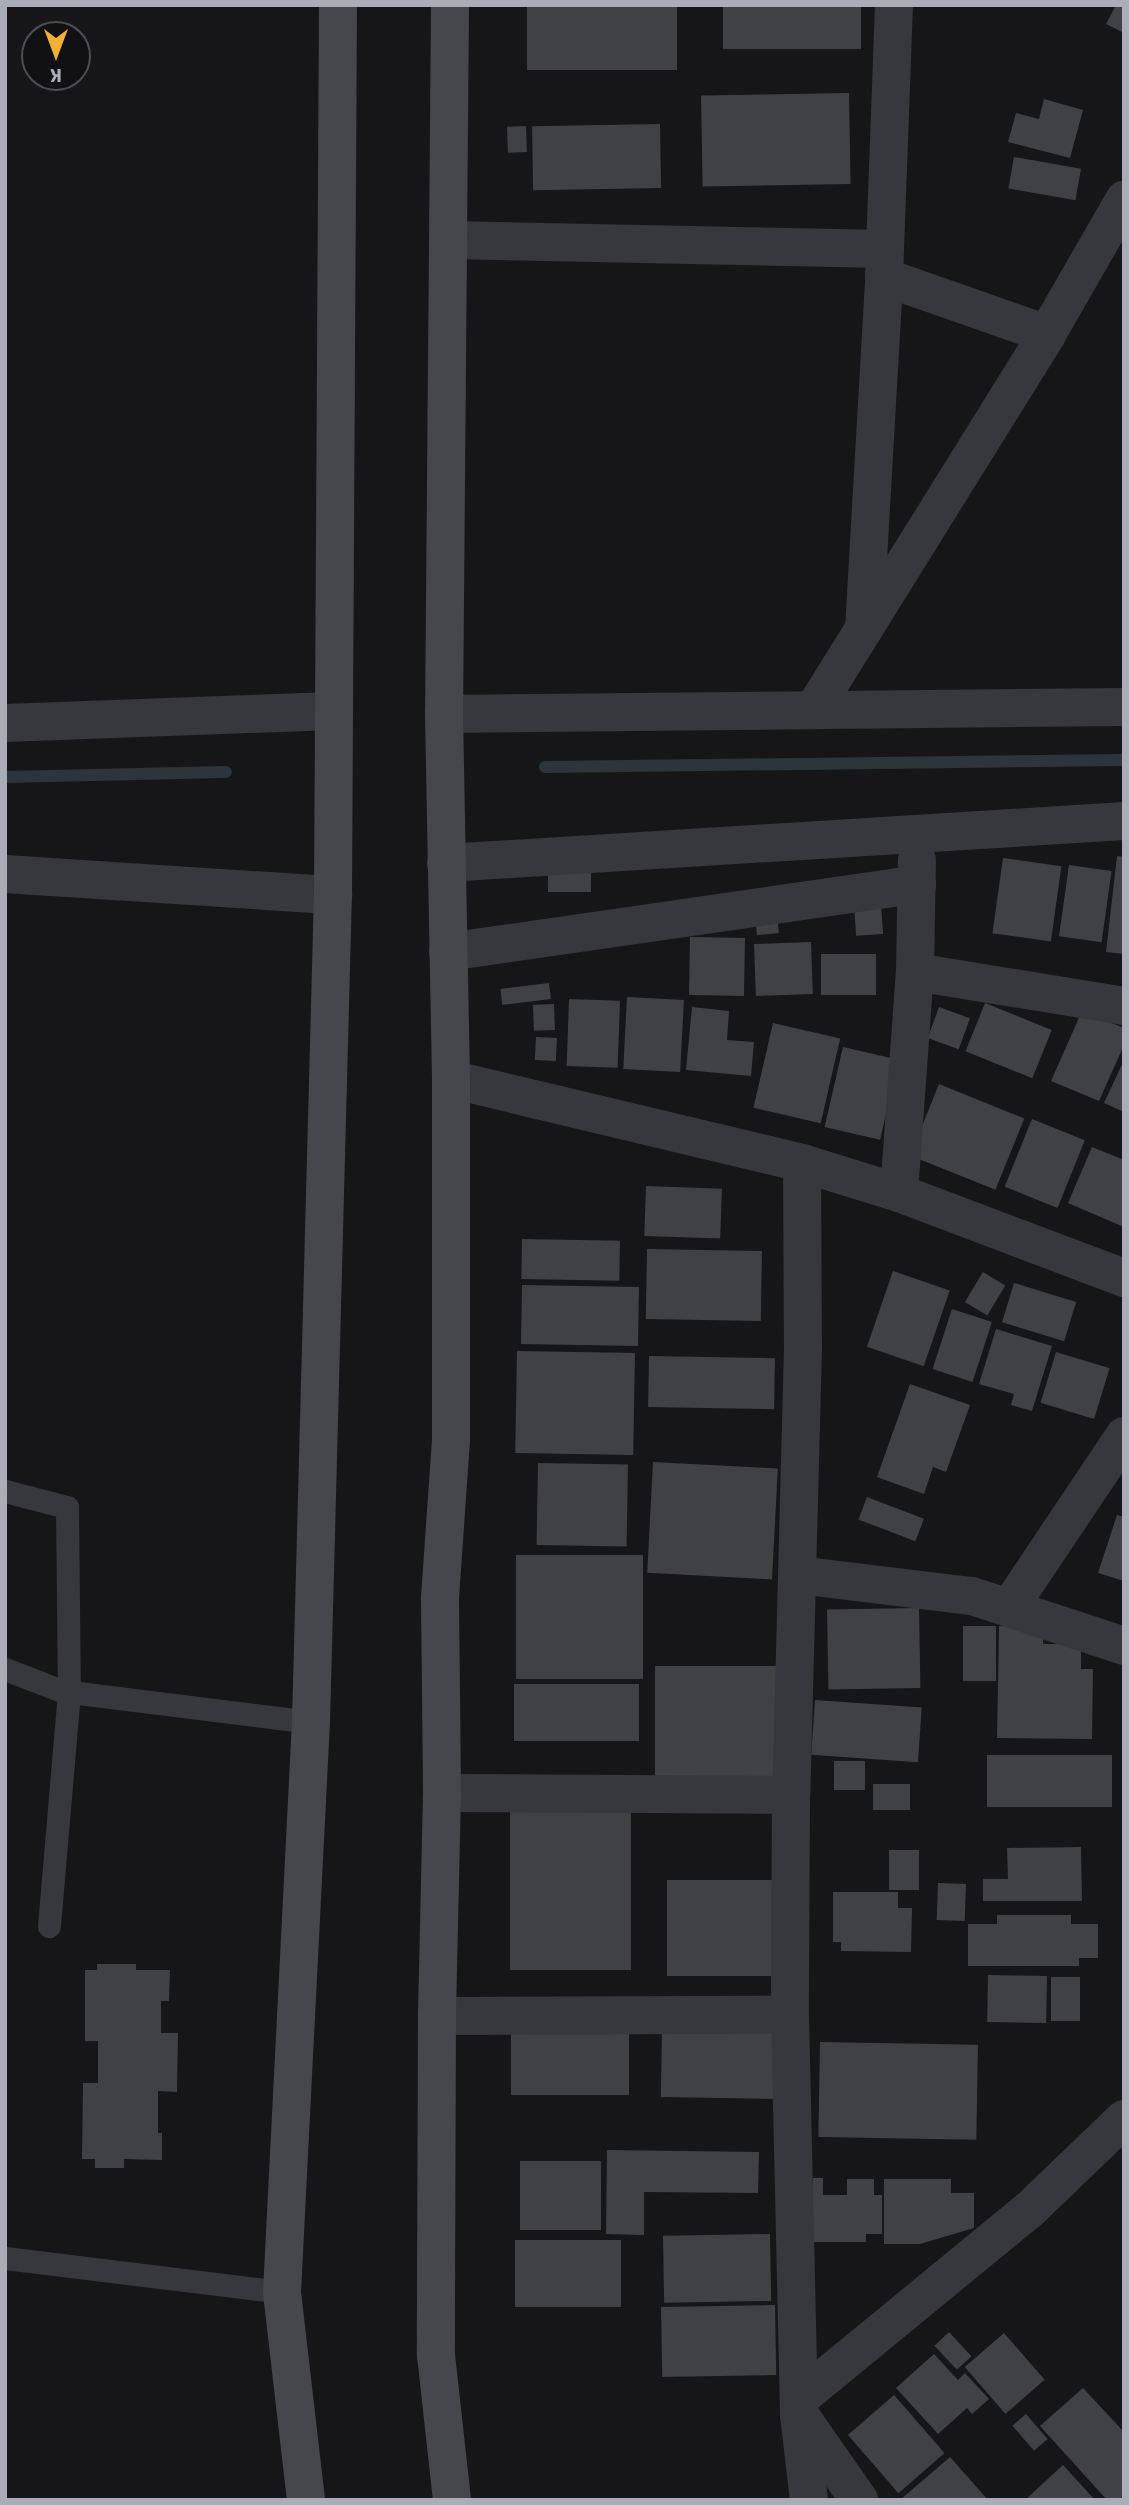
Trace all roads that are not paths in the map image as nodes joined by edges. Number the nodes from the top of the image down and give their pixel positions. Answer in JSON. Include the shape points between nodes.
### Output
{"nodes":[{"id":1,"x":338,"y":5,"type":"edge"},
{"id":2,"x":450,"y":5,"type":"edge"},
{"id":3,"x":894,"y":5,"type":"edge"},
{"id":4,"x":1124,"y":200,"type":"edge"},
{"id":5,"x":450,"y":240,"type":"junction"},
{"id":6,"x":885,"y":263,"type":"junction"},
{"id":7,"x":1047,"y":334,"type":"junction"},
{"id":8,"x":864,"y":629,"type":"junction"},
{"id":9,"x":1124,"y":707,"type":"edge"},
{"id":10,"x":814,"y":709,"type":"junction"},
{"id":11,"x":333,"y":711,"type":"junction"},
{"id":12,"x":444,"y":714,"type":"junction"},
{"id":13,"x":5,"y":723,"type":"edge"},
{"id":14,"x":1124,"y":821,"type":"edge"},
{"id":15,"x":917,"y":834,"type":"junction"},
{"id":16,"x":446,"y":863,"type":"junction"},
{"id":17,"x":5,"y":874,"type":"edge"},
{"id":18,"x":917,"y":884,"type":"junction"},
{"id":19,"x":333,"y":895,"type":"junction"},
{"id":20,"x":448,"y":953,"type":"junction"},
{"id":21,"x":915,"y":972,"type":"junction"},
{"id":22,"x":1124,"y":1006,"type":"edge"},
{"id":23,"x":451,"y":1083,"type":"junction"},
{"id":24,"x":802,"y":1163,"type":"junction"},
{"id":25,"x":899,"y":1193,"type":"junction"},
{"id":26,"x":1124,"y":1278,"type":"edge"},
{"id":27,"x":1124,"y":1436,"type":"edge"},
{"id":28,"x":5,"y":1491,"type":"edge"},
{"id":29,"x":798,"y":1575,"type":"junction"},
{"id":30,"x":1009,"y":1608,"type":"junction"},
{"id":31,"x":1124,"y":1646,"type":"edge"},
{"id":32,"x":5,"y":1669,"type":"edge"},
{"id":33,"x":69,"y":1692,"type":"junction"},
{"id":34,"x":311,"y":1722,"type":"junction"},
{"id":35,"x":442,"y":1793,"type":"junction"},
{"id":36,"x":791,"y":1795,"type":"junction"},
{"id":37,"x":49,"y":1926,"type":"dead end"},
{"id":38,"x":790,"y":2015,"type":"junction"},
{"id":39,"x":437,"y":2016,"type":"junction"},
{"id":40,"x":1124,"y":2119,"type":"edge"},
{"id":41,"x":5,"y":2258,"type":"edge"},
{"id":42,"x":282,"y":2292,"type":"junction"},
{"id":43,"x":800,"y":2406,"type":"junction"},
{"id":44,"x":306,"y":2500,"type":"edge"},
{"id":45,"x":452,"y":2500,"type":"edge"},
{"id":46,"x":809,"y":2500,"type":"edge"},
{"id":47,"x":859,"y":2500,"type":"edge"}],
"edges":[{"from":1,"to":11,"type":"main road"},
{"from":2,"to":5,"type":"main road"},
{"from":3,"to":6,"type":"street"},
{"from":4,"to":7,"type":"street"},
{"from":5,"to":6,"type":"street"},
{"from":5,"to":12,"type":"main road"},
{"from":6,"to":7,"type":"street"},
{"from":6,"to":8,"type":"street"},
{"from":7,"to":8,"type":"street"},
{"from":8,"to":10,"type":"street"},
{"from":9,"to":10,"type":"street"},
{"from":10,"to":12,"type":"street"},
{"from":11,"to":13,"type":"street"},
{"from":11,"to":19,"type":"main road"},
{"from":12,"to":16,"type":"main road"},
{"from":14,"to":15,"type":"street"},
{"from":15,"to":16,"type":"street"},
{"from":15,"to":18,"type":"street"},
{"from":16,"to":20,"type":"main road"},
{"from":17,"to":19,"type":"street"},
{"from":18,"to":20,"type":"street"},
{"from":18,"to":21,"type":"street"},
{"from":19,"to":34,"type":"main road"},
{"from":20,"to":23,"type":"main road"},
{"from":21,"to":22,"type":"street"},
{"from":21,"to":25,"type":"street"},
{"from":23,"to":24,"type":"street","via":[[454,1080]]},
{"from":23,"to":35,"type":"main road","via":[[451,1440],[440,1599]]},
{"from":24,"to":25,"type":"street"},
{"from":24,"to":29,"type":"street"},
{"from":25,"to":26,"type":"street"},
{"from":27,"to":30,"type":"street"},
{"from":28,"to":33,"type":"lane","via":[[67,1507]]},
{"from":29,"to":30,"type":"street","via":[[972,1595]]},
{"from":29,"to":36,"type":"street"},
{"from":30,"to":31,"type":"street"},
{"from":32,"to":33,"type":"lane"},
{"from":33,"to":34,"type":"lane"},
{"from":33,"to":37,"type":"lane"},
{"from":34,"to":42,"type":"main road"},
{"from":35,"to":36,"type":"street"},
{"from":35,"to":39,"type":"main road"},
{"from":36,"to":38,"type":"street"},
{"from":38,"to":39,"type":"street"},
{"from":38,"to":43,"type":"street"},
{"from":39,"to":45,"type":"main road","via":[[436,2355]]},
{"from":40,"to":43,"type":"street","via":[[1028,2211]]},
{"from":41,"to":42,"type":"lane"},
{"from":42,"to":44,"type":"main road"},
{"from":43,"to":46,"type":"street"},
{"from":43,"to":47,"type":"street"}]}
